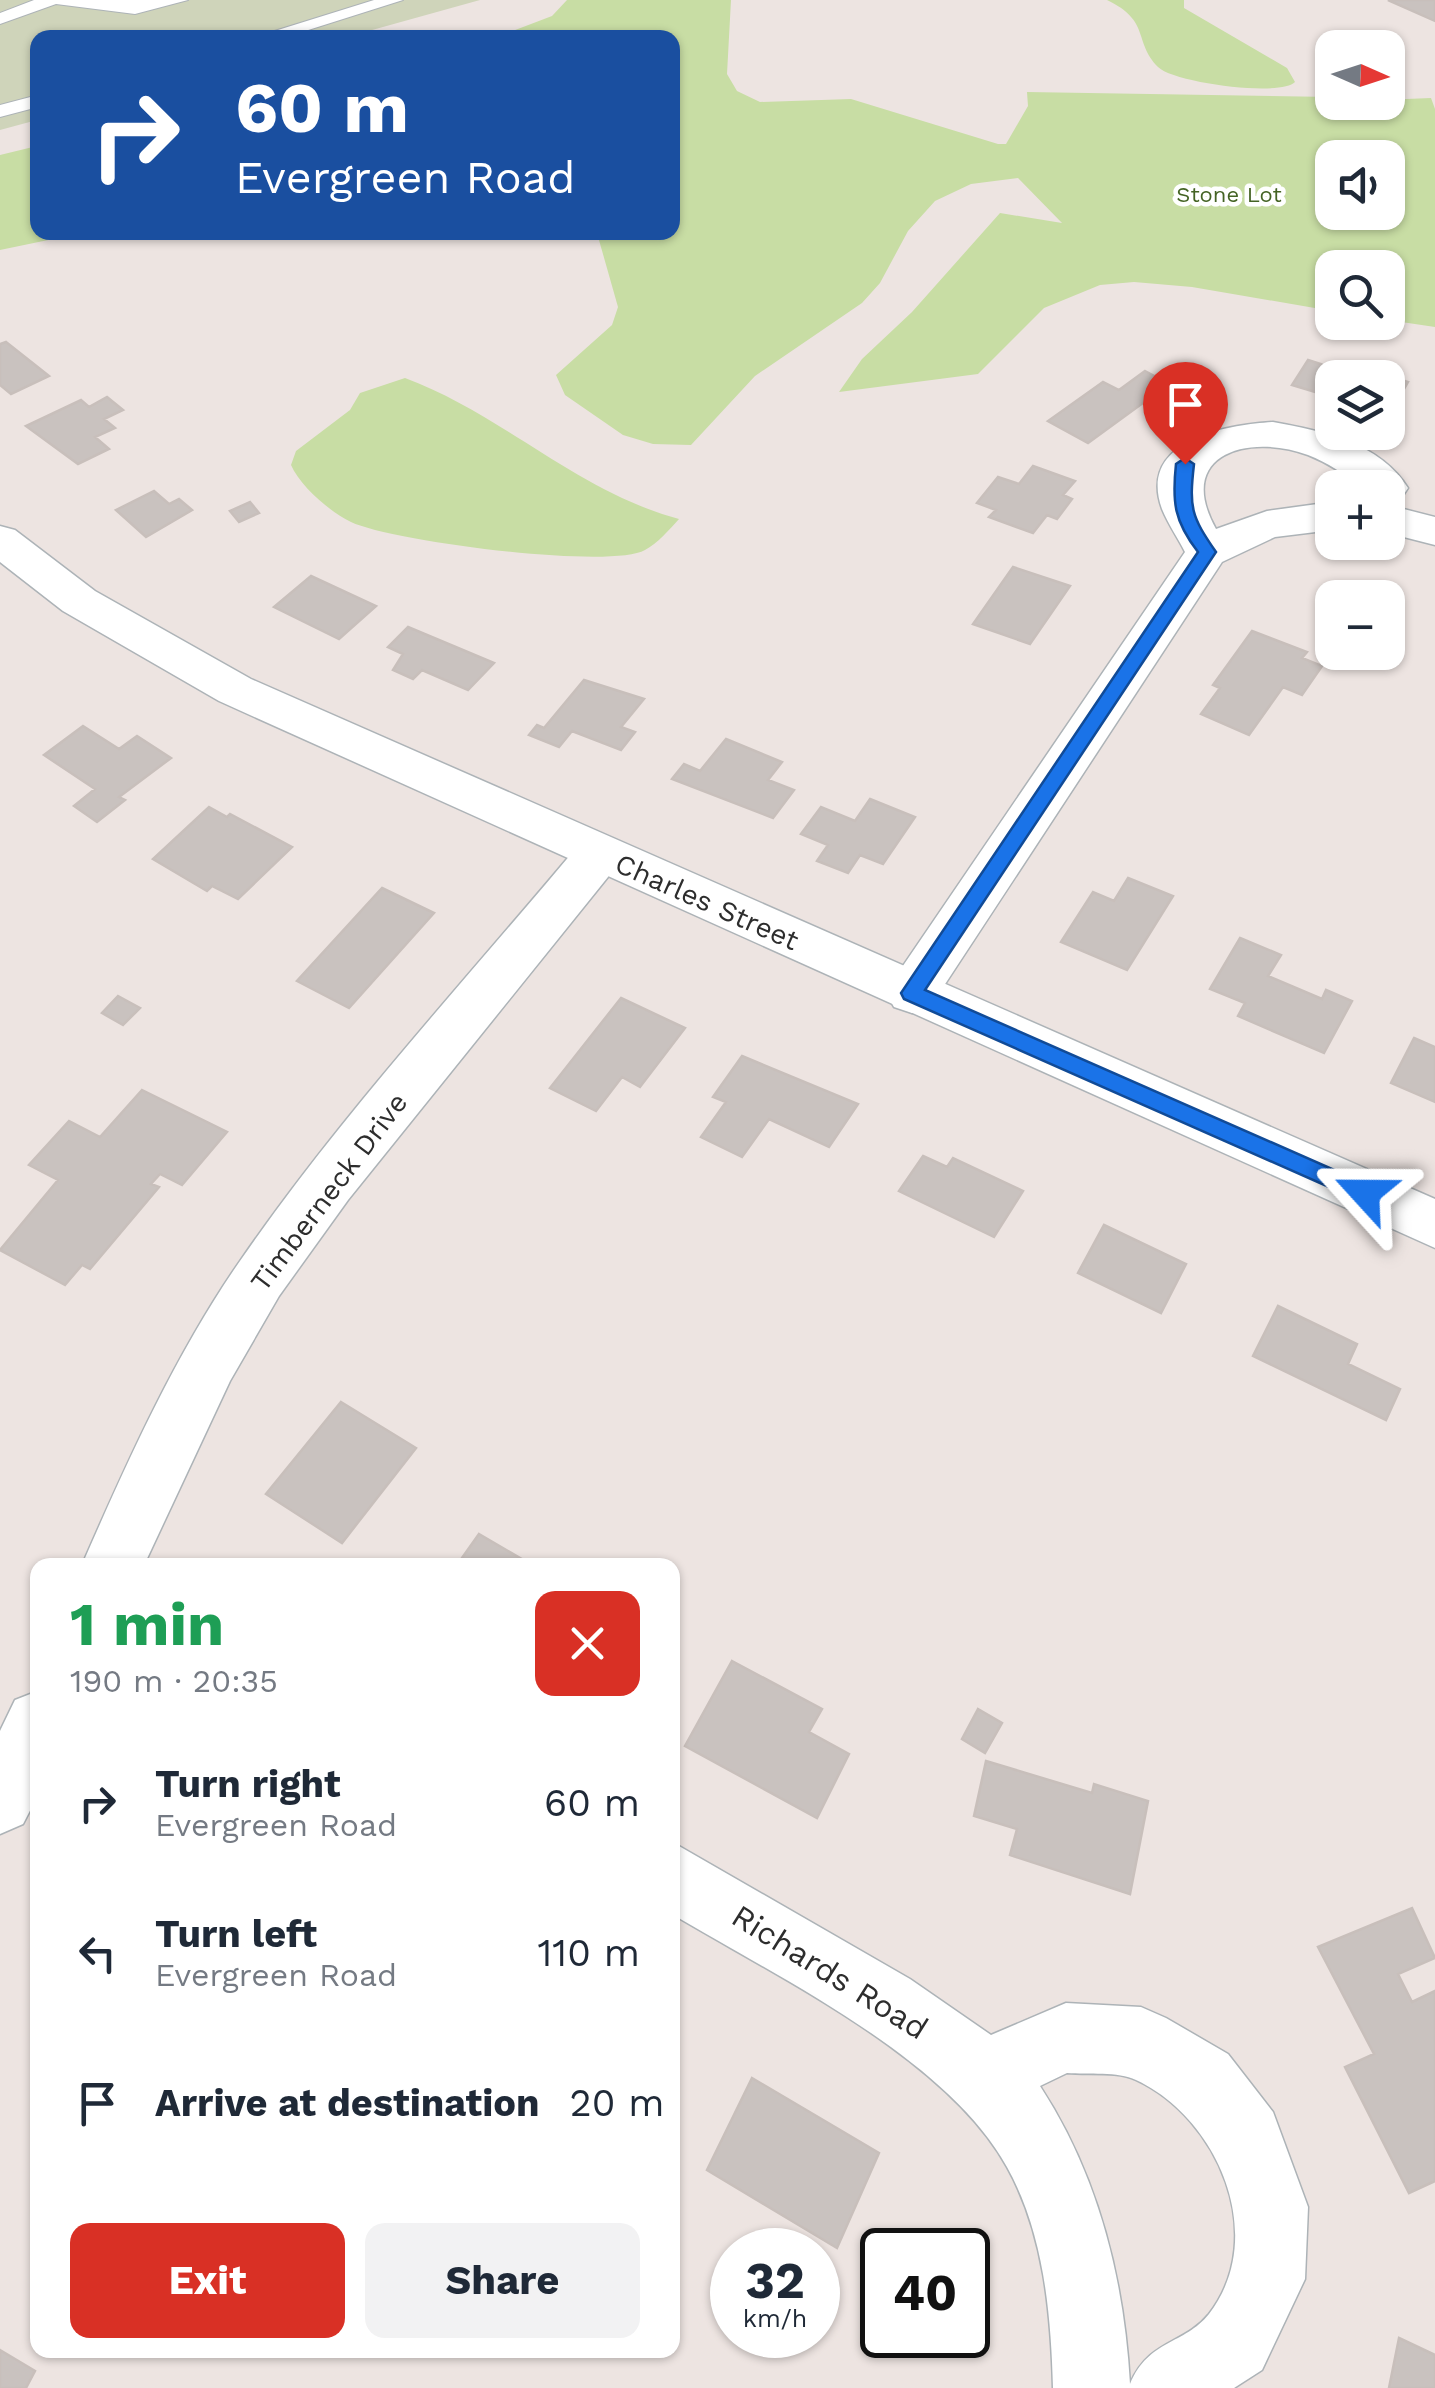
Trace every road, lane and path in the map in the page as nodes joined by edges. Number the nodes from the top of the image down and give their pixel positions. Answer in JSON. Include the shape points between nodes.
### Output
{"nodes":[{"id":1,"x":51,"y":0,"type":"edge"},
{"id":2,"x":61,"y":0,"type":"edge"},
{"id":3,"x":179,"y":0,"type":"edge"},
{"id":4,"x":394,"y":0,"type":"edge"},
{"id":5,"x":0,"y":18,"type":"edge"},
{"id":6,"x":289,"y":30,"type":"edge"},
{"id":7,"x":30,"y":103,"type":"edge"},
{"id":8,"x":0,"y":111,"type":"edge"},
{"id":9,"x":1370,"y":470,"type":"edge"},
{"id":10,"x":1315,"y":517,"type":"edge"},
{"id":11,"x":0,"y":540,"type":"edge"},
{"id":12,"x":1207,"y":552,"type":"junction"},
{"id":13,"x":600,"y":854,"type":"junction"},
{"id":14,"x":912,"y":993,"type":"junction"},
{"id":15,"x":1435,"y":1224,"type":"edge"},
{"id":16,"x":116,"y":1558,"type":"edge"},
{"id":17,"x":30,"y":1739,"type":"edge"},
{"id":18,"x":0,"y":1800,"type":"edge"},
{"id":19,"x":680,"y":1881,"type":"edge"},
{"id":20,"x":982,"y":2075,"type":"junction"},
{"id":21,"x":1092,"y":2388,"type":"edge"},
{"id":22,"x":1167,"y":2388,"type":"edge"}],
"edges":[{"from":1,"to":5,"type":"lane"},
{"from":2,"to":3,"type":"lane","via":[[130,9]]},
{"from":4,"to":6,"type":"lane"},
{"from":7,"to":8,"type":"lane"},
{"from":9,"to":12,"type":"street","via":[[1316,442],[1264,432],[1218,438],[1195,449],[1182,475],[1181,505]]},
{"from":10,"to":12,"type":"street","via":[[1243,531]]},
{"from":11,"to":13,"type":"street","name":"Charles Street","via":[[79,601],[182,662]]},
{"from":12,"to":14,"type":"street"},
{"from":13,"to":14,"type":"street","name":"Charles Street"},
{"from":13,"to":16,"type":"street","name":"Timberneck Drive","via":[[329,1184],[259,1280],[209,1362]]},
{"from":14,"to":15,"type":"street","name":"Charles Street"},
{"from":17,"to":18,"type":"street"},
{"from":19,"to":20,"type":"street","name":"Richards Road","via":[[911,2020]]},
{"from":20,"to":21,"type":"street","name":"Richards Road","via":[[1031,2137],[1059,2203],[1086,2300]]},
{"from":20,"to":22,"type":"street","via":[[1036,2044],[1121,2035],[1177,2059],[1243,2125],[1266,2191],[1273,2263],[1266,2290],[1235,2343],[1210,2366]]}]}
